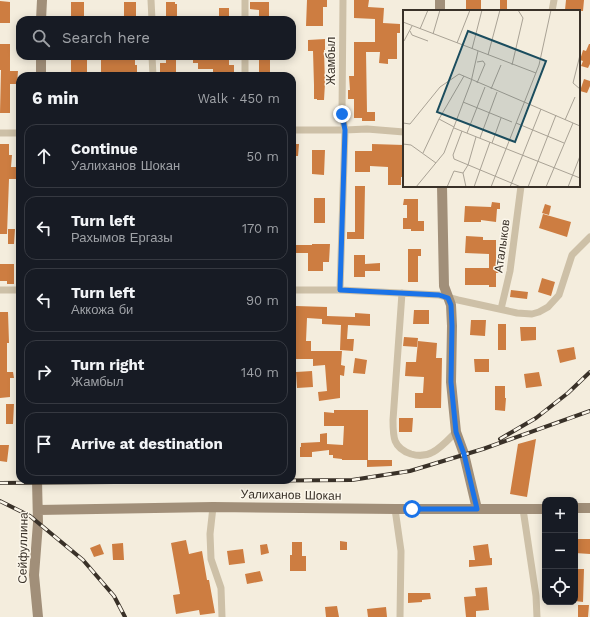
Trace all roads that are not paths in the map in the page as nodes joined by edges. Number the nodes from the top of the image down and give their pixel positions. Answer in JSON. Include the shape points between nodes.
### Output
{"nodes":[{"id":1,"x":42,"y":0,"type":"edge"},
{"id":2,"x":151,"y":0,"type":"edge"},
{"id":3,"x":245,"y":0,"type":"edge"},
{"id":4,"x":343,"y":0,"type":"edge"},
{"id":5,"x":554,"y":0,"type":"edge"},
{"id":6,"x":552,"y":10,"type":"edge"},
{"id":7,"x":41,"y":16,"type":"edge"},
{"id":8,"x":152,"y":16,"type":"edge"},
{"id":9,"x":245,"y":16,"type":"edge"},
{"id":10,"x":41,"y":60,"type":"edge"},
{"id":11,"x":152,"y":60,"type":"edge"},
{"id":12,"x":245,"y":60,"type":"edge"},
{"id":13,"x":41,"y":72,"type":"edge"},
{"id":14,"x":152,"y":72,"type":"edge"},
{"id":15,"x":245,"y":72,"type":"edge"},
{"id":16,"x":296,"y":130,"type":"edge"},
{"id":17,"x":345,"y":130,"type":"junction"},
{"id":18,"x":403,"y":132,"type":"edge"},
{"id":19,"x":0,"y":133,"type":"edge"},
{"id":20,"x":16,"y":133,"type":"edge"},
{"id":21,"x":442,"y":187,"type":"edge"},
{"id":22,"x":521,"y":187,"type":"edge"},
{"id":23,"x":590,"y":237,"type":"edge"},
{"id":24,"x":0,"y":290,"type":"edge"},
{"id":25,"x":16,"y":290,"type":"edge"},
{"id":26,"x":296,"y":290,"type":"edge"},
{"id":27,"x":340,"y":290,"type":"junction"},
{"id":28,"x":402,"y":294,"type":"junction"},
{"id":29,"x":448,"y":298,"type":"junction"},
{"id":30,"x":501,"y":309,"type":"junction"},
{"id":31,"x":456,"y":432,"type":"junction"},
{"id":32,"x":37,"y":484,"type":"edge"},
{"id":33,"x":213,"y":507,"type":"junction"},
{"id":34,"x":542,"y":508,"type":"edge"},
{"id":35,"x":578,"y":508,"type":"edge"},
{"id":36,"x":590,"y":508,"type":"edge"},
{"id":37,"x":395,"y":509,"type":"junction"},
{"id":38,"x":477,"y":509,"type":"junction"},
{"id":39,"x":523,"y":509,"type":"junction"},
{"id":40,"x":38,"y":510,"type":"junction"},
{"id":41,"x":38,"y":617,"type":"edge"},
{"id":42,"x":222,"y":617,"type":"edge"},
{"id":43,"x":400,"y":617,"type":"edge"},
{"id":44,"x":537,"y":617,"type":"edge"}],
"edges":[{"from":1,"to":7,"type":"street"},
{"from":2,"to":8,"type":"street"},
{"from":3,"to":9,"type":"street"},
{"from":4,"to":17,"type":"street","name":"Жамбыл","via":[[342,114]]},
{"from":5,"to":6,"type":"street"},
{"from":10,"to":13,"type":"street"},
{"from":11,"to":14,"type":"street"},
{"from":12,"to":15,"type":"street"},
{"from":16,"to":17,"type":"street"},
{"from":17,"to":18,"type":"street"},
{"from":17,"to":27,"type":"street","name":"Жамбыл"},
{"from":19,"to":20,"type":"street"},
{"from":21,"to":29,"type":"street","via":[[444,286]]},
{"from":22,"to":30,"type":"street","name":"Аталыков","via":[[510,272]]},
{"from":23,"to":30,"type":"street","via":[[572,255],[559,295],[548,307],[532,314]]},
{"from":24,"to":25,"type":"street"},
{"from":26,"to":27,"type":"street"},
{"from":27,"to":28,"type":"street"},
{"from":28,"to":29,"type":"street","via":[[439,295]]},
{"from":28,"to":31,"type":"street","via":[[393,420],[394,440],[404,452],[418,456],[432,453]]},
{"from":29,"to":30,"type":"street"},
{"from":29,"to":31,"type":"street","via":[[451,305],[451,382]]},
{"from":31,"to":38,"type":"street"},
{"from":32,"to":40,"type":"street","name":"Сейфуллина"},
{"from":33,"to":37,"type":"street","name":"Уалиханов Шокан"},
{"from":33,"to":40,"type":"street","name":"Уалиханов Шокан"},
{"from":33,"to":42,"type":"street","via":[[211,559],[221,588]]},
{"from":34,"to":39,"type":"street","name":"Уалиханов Шокан"},
{"from":35,"to":36,"type":"street"},
{"from":37,"to":38,"type":"street","name":"Уалиханов Шокан"},
{"from":37,"to":43,"type":"street","via":[[401,551]]},
{"from":38,"to":39,"type":"street","name":"Уалиханов Шокан"},
{"from":39,"to":44,"type":"street"},
{"from":40,"to":41,"type":"street","name":"Сейфуллина","via":[[34,575]]}]}
